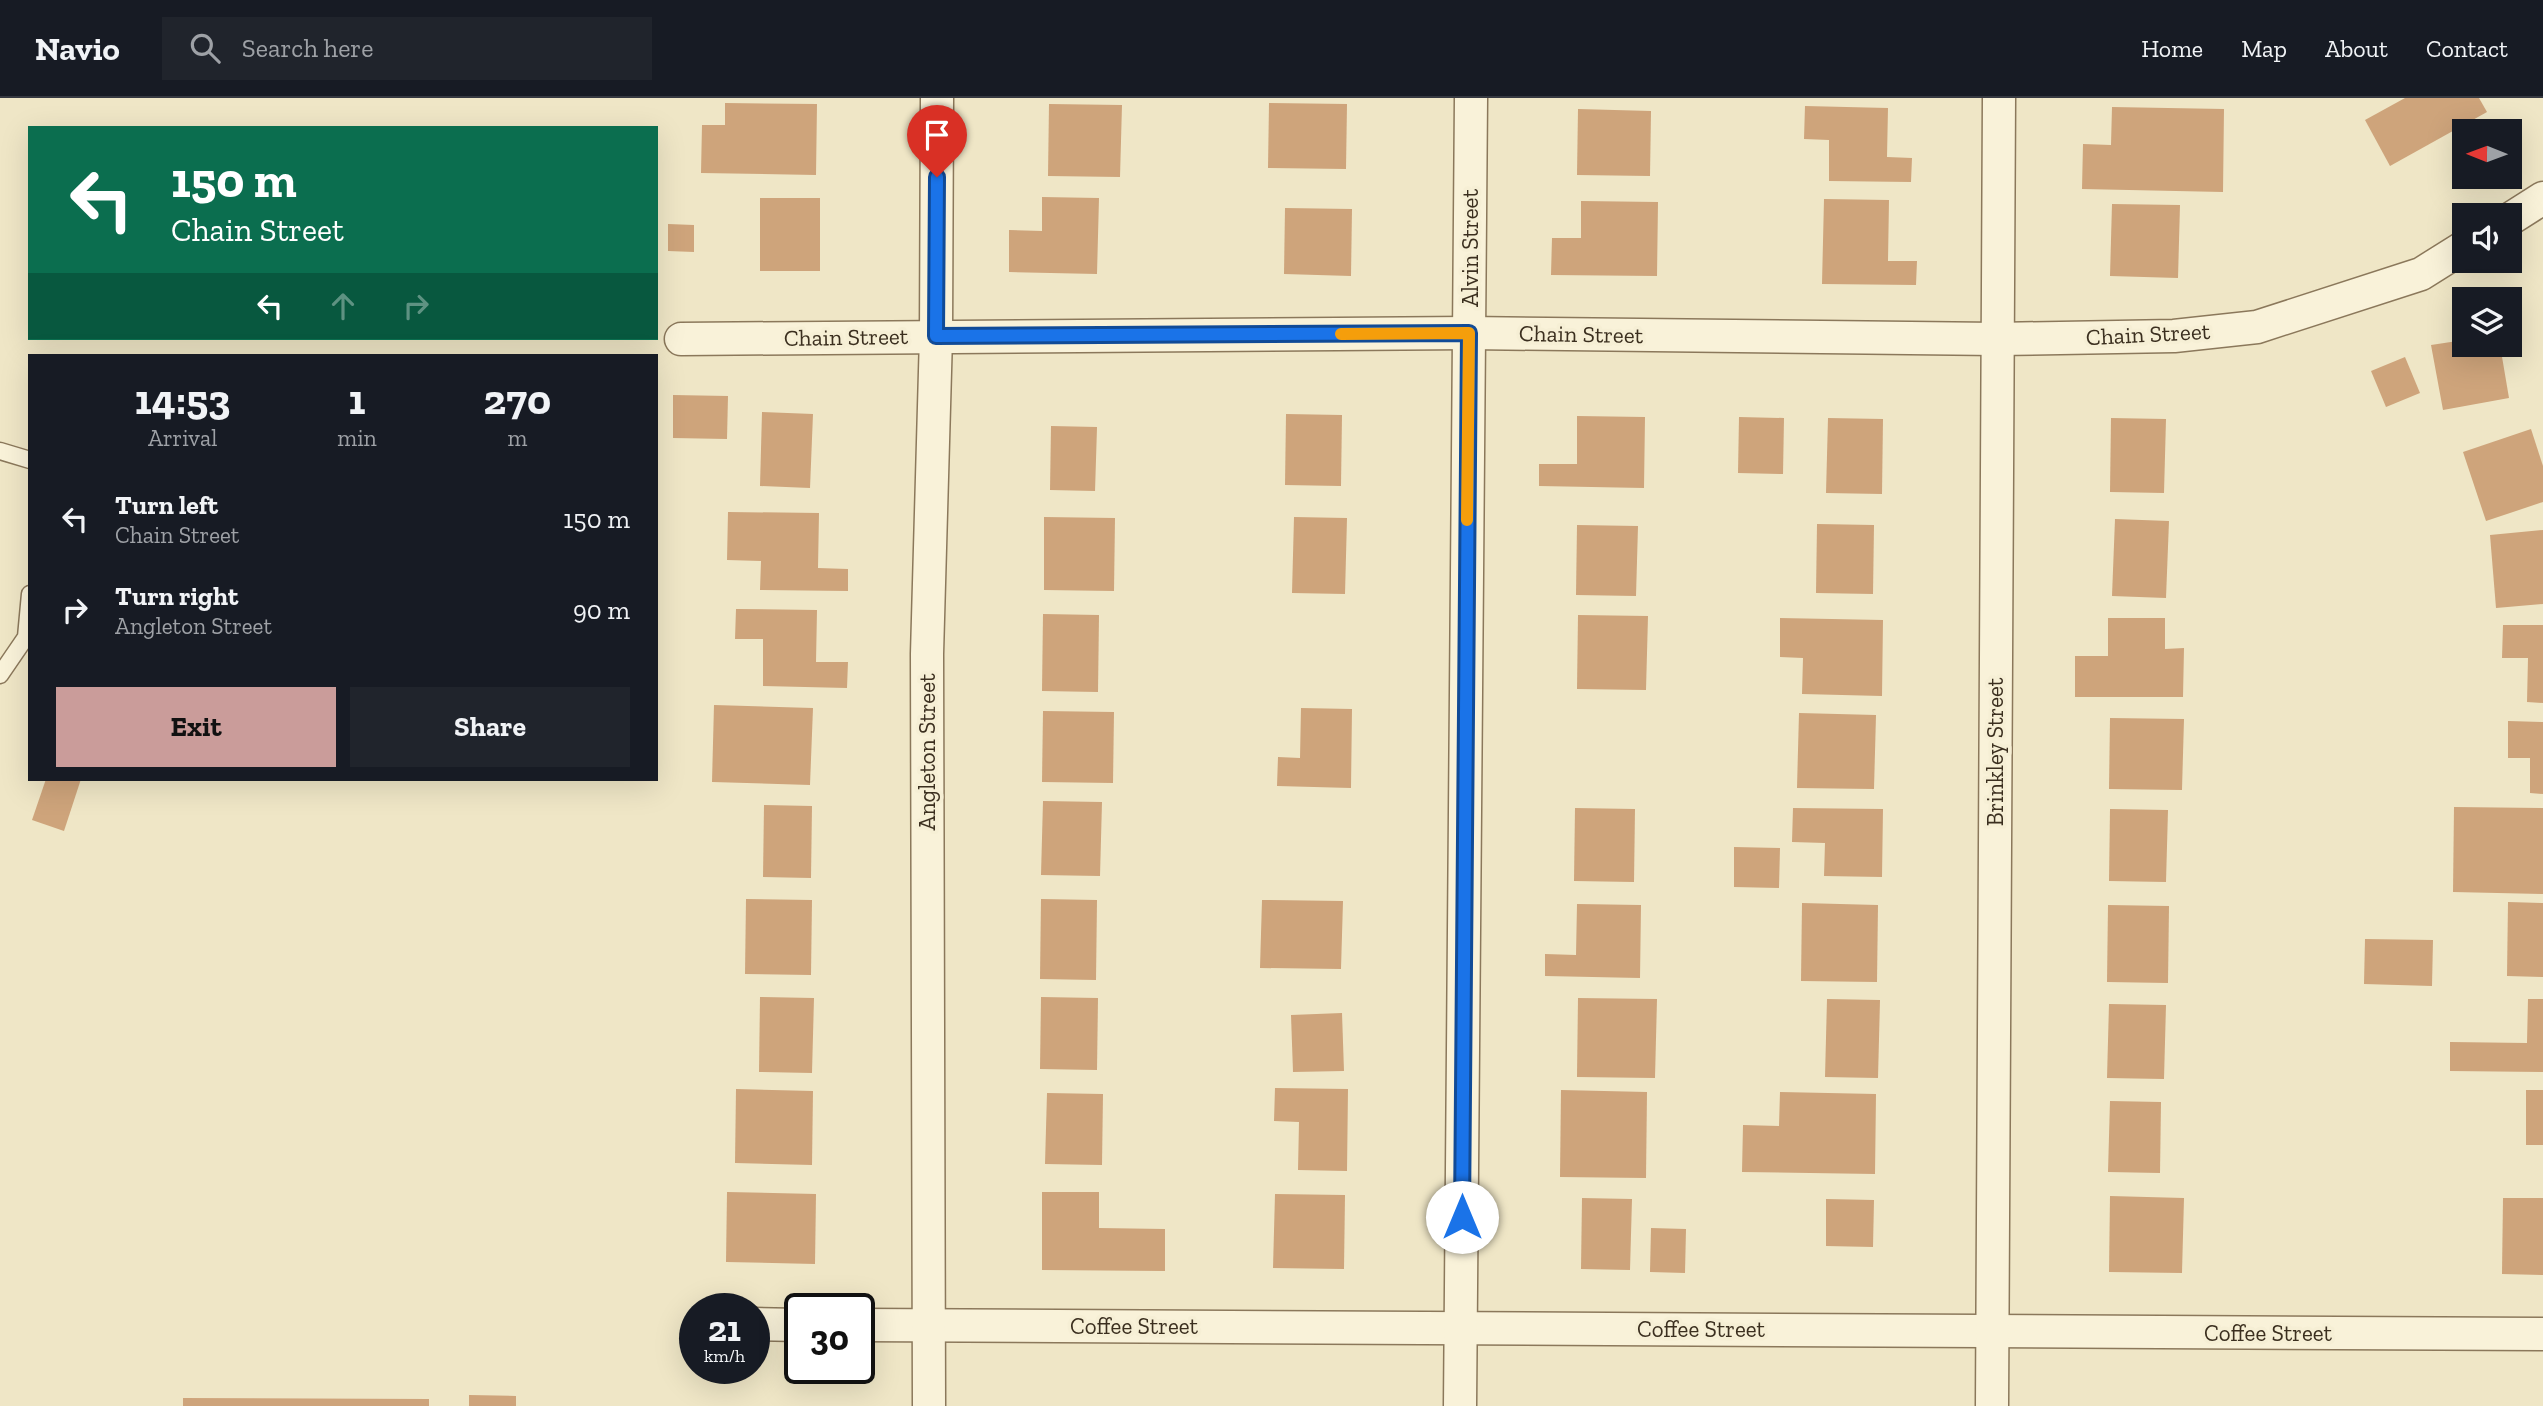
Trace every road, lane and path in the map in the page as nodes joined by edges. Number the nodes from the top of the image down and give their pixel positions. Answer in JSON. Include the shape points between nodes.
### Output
{"nodes":[{"id":1,"x":937,"y":98,"type":"edge"},
{"id":2,"x":1471,"y":98,"type":"edge"},
{"id":3,"x":1999,"y":98,"type":"edge"},
{"id":4,"x":2542,"y":202,"type":"edge"},
{"id":5,"x":2522,"y":213,"type":"edge"},
{"id":6,"x":2452,"y":255,"type":"edge"},
{"id":7,"x":1469,"y":333,"type":"junction"},
{"id":8,"x":936,"y":336,"type":"junction"},
{"id":9,"x":681,"y":339,"type":"dead end"},
{"id":10,"x":1997,"y":339,"type":"junction"},
{"id":11,"x":0,"y":451,"type":"edge"},
{"id":12,"x":28,"y":459,"type":"edge"},
{"id":13,"x":28,"y":616,"type":"edge"},
{"id":14,"x":0,"y":675,"type":"edge"},
{"id":15,"x":875,"y":1325,"type":"edge"},
{"id":16,"x":929,"y":1325,"type":"junction"},
{"id":17,"x":1461,"y":1328,"type":"junction"},
{"id":18,"x":1992,"y":1331,"type":"junction"},
{"id":19,"x":2543,"y":1334,"type":"edge"},
{"id":20,"x":929,"y":1406,"type":"edge"},
{"id":21,"x":1460,"y":1406,"type":"edge"},
{"id":22,"x":1992,"y":1406,"type":"edge"}],
"edges":[{"from":1,"to":8,"type":"street","name":"Angleton Street"},
{"from":2,"to":7,"type":"street","name":"Alvin Street"},
{"from":3,"to":10,"type":"street","name":"Brinkley Street"},
{"from":4,"to":5,"type":"street"},
{"from":6,"to":10,"type":"street","name":"Chain Street","via":[[2421,274],[2257,327],[2174,336]]},
{"from":7,"to":8,"type":"street","name":"Chain Street"},
{"from":7,"to":10,"type":"street","name":"Chain Street"},
{"from":7,"to":17,"type":"street","name":"Alvin Street"},
{"from":8,"to":9,"type":"street","name":"Chain Street"},
{"from":8,"to":16,"type":"street","name":"Angleton Street","via":[[927,654]]},
{"from":10,"to":18,"type":"street","name":"Brinkley Street"},
{"from":11,"to":12,"type":"lane"},
{"from":13,"to":14,"type":"lane","via":[[26,637]]},
{"from":15,"to":16,"type":"street","name":"Coffee Street"},
{"from":16,"to":17,"type":"street","name":"Coffee Street"},
{"from":16,"to":20,"type":"street","name":"Angleton Street"},
{"from":17,"to":18,"type":"street","name":"Coffee Street"},
{"from":17,"to":21,"type":"street","name":"Alvin Street"},
{"from":18,"to":19,"type":"street","name":"Coffee Street"},
{"from":18,"to":22,"type":"street","name":"Brinkley Street"}]}
